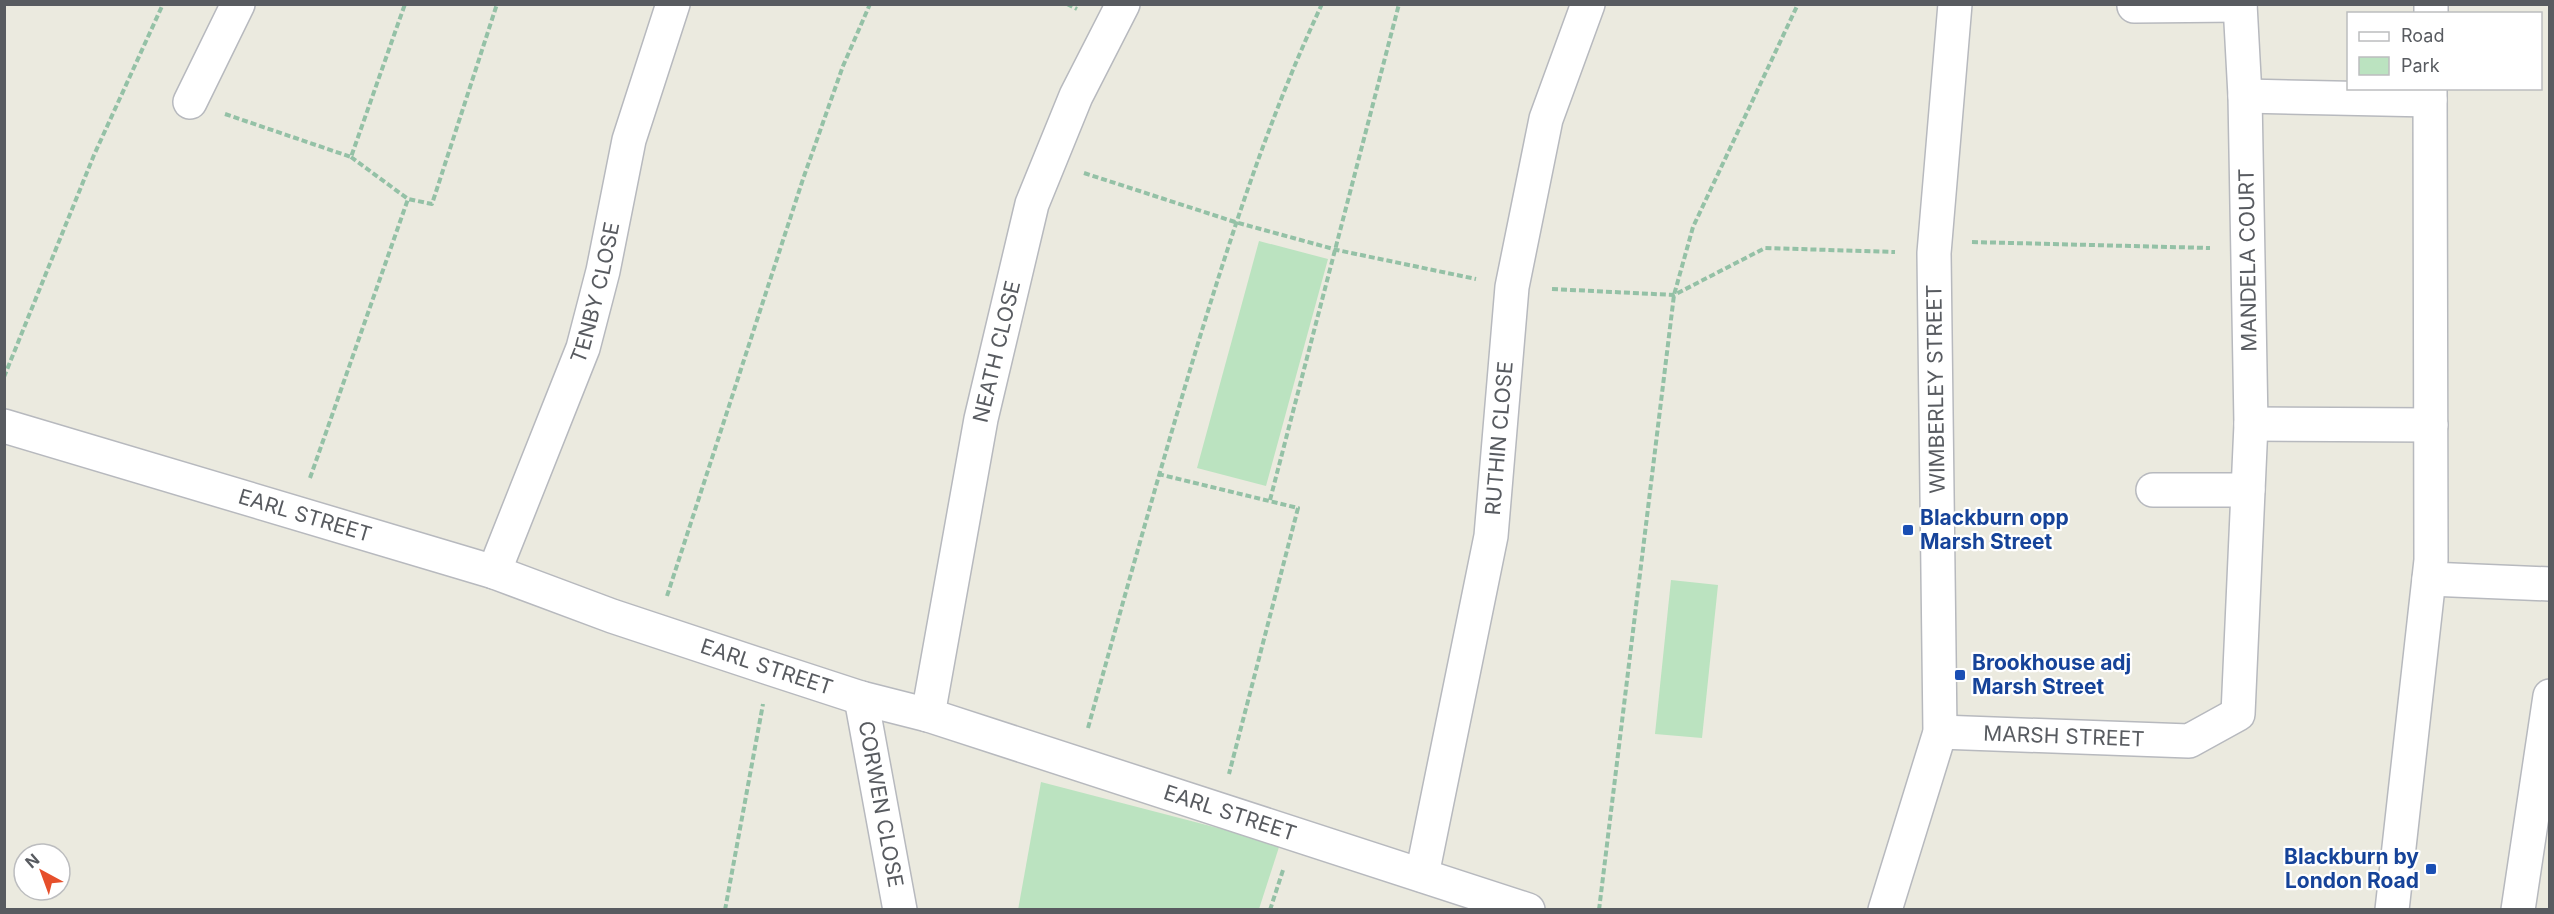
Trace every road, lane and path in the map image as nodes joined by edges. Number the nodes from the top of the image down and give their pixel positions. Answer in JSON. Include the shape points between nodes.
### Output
{"nodes":[{"id":1,"x":163,"y":4,"type":"edge"},
{"id":2,"x":238,"y":4,"type":"edge"},
{"id":3,"x":405,"y":4,"type":"edge"},
{"id":4,"x":497,"y":4,"type":"edge"},
{"id":5,"x":673,"y":4,"type":"edge"},
{"id":6,"x":870,"y":4,"type":"edge"},
{"id":7,"x":1123,"y":4,"type":"edge"},
{"id":8,"x":1322,"y":4,"type":"edge"},
{"id":9,"x":1399,"y":4,"type":"edge"},
{"id":10,"x":1588,"y":4,"type":"edge"},
{"id":11,"x":1798,"y":4,"type":"edge"},
{"id":12,"x":1954,"y":4,"type":"edge"},
{"id":13,"x":2240,"y":5,"type":"edge"},
{"id":14,"x":2134,"y":6,"type":"dead end"},
{"id":15,"x":2430,"y":94,"type":"edge"},
{"id":16,"x":2245,"y":96,"type":"junction"},
{"id":17,"x":190,"y":102,"type":"joint"},
{"id":18,"x":351,"y":157,"type":"junction"},
{"id":19,"x":1049,"y":161,"type":"junction"},
{"id":20,"x":408,"y":199,"type":"junction"},
{"id":21,"x":1235,"y":222,"type":"junction"},
{"id":22,"x":1934,"y":247,"type":"junction"},
{"id":23,"x":2248,"y":249,"type":"junction"},
{"id":24,"x":1337,"y":250,"type":"junction"},
{"id":25,"x":1512,"y":287,"type":"junction"},
{"id":26,"x":1674,"y":295,"type":"junction"},
{"id":27,"x":4,"y":377,"type":"edge"},
{"id":28,"x":2251,"y":424,"type":"junction"},
{"id":29,"x":2431,"y":425,"type":"junction"},
{"id":30,"x":4,"y":426,"type":"edge"},
{"id":31,"x":1158,"y":474,"type":"junction"},
{"id":32,"x":2153,"y":490,"type":"dead end"},
{"id":33,"x":2248,"y":490,"type":"junction"},
{"id":34,"x":1270,"y":500,"type":"junction"},
{"id":35,"x":298,"y":513,"type":"junction"},
{"id":36,"x":494,"y":572,"type":"junction"},
{"id":37,"x":2429,"y":579,"type":"junction"},
{"id":38,"x":2550,"y":584,"type":"edge"},
{"id":39,"x":656,"y":631,"type":"junction"},
{"id":40,"x":770,"y":668,"type":"junction"},
{"id":41,"x":2550,"y":696,"type":"edge"},
{"id":42,"x":861,"y":698,"type":"junction"},
{"id":43,"x":928,"y":715,"type":"junction"},
{"id":44,"x":1940,"y":732,"type":"junction"},
{"id":45,"x":2189,"y":741,"type":"joint"},
{"id":46,"x":1079,"y":764,"type":"junction"},
{"id":47,"x":1220,"y":810,"type":"junction"},
{"id":48,"x":1422,"y":875,"type":"junction"},
{"id":49,"x":725,"y":909,"type":"edge"},
{"id":50,"x":900,"y":909,"type":"edge"},
{"id":51,"x":1528,"y":909,"type":"edge"},
{"id":52,"x":1599,"y":909,"type":"edge"},
{"id":53,"x":1885,"y":909,"type":"edge"},
{"id":54,"x":2392,"y":909,"type":"edge"},
{"id":55,"x":2518,"y":909,"type":"edge"}],
"edges":[{"from":1,"to":27,"type":"path","via":[[94,154]]},
{"from":2,"to":17,"type":"street"},
{"from":3,"to":18,"type":"path"},
{"from":4,"to":20,"type":"path","via":[[432,204]]},
{"from":5,"to":36,"type":"street","name":"TENBY CLOSE","via":[[629,140],[603,272],[583,348]]},
{"from":6,"to":39,"type":"path","via":[[843,66],[803,179]]},
{"from":7,"to":19,"type":"street","name":"NEATH CLOSE","via":[[1076,96]]},
{"from":8,"to":21,"type":"path","via":[[1294,63]]},
{"from":9,"to":24,"type":"path"},
{"from":10,"to":25,"type":"street","name":"RUTHIN CLOSE","via":[[1545,119]]},
{"from":11,"to":26,"type":"path","via":[[1693,227]]},
{"from":12,"to":22,"type":"street","name":"WIMBERLEY STREET"},
{"from":13,"to":14,"type":"street","name":"MANDELA COURT"},
{"from":13,"to":16,"type":"street","name":"MANDELA COURT"},
{"from":15,"to":16,"type":"street"},
{"from":15,"to":29,"type":"street"},
{"from":16,"to":23,"type":"street","name":"MANDELA COURT"},
{"from":17,"to":18,"type":"path"},
{"from":18,"to":20,"type":"path"},
{"from":19,"to":21,"type":"path"},
{"from":19,"to":43,"type":"street","name":"NEATH CLOSE","via":[[1032,204],[981,419]]},
{"from":20,"to":35,"type":"path"},
{"from":21,"to":24,"type":"path"},
{"from":21,"to":31,"type":"path"},
{"from":22,"to":23,"type":"path"},
{"from":22,"to":26,"type":"path","via":[[1765,248]]},
{"from":22,"to":44,"type":"street","name":"WIMBERLEY STREET"},
{"from":23,"to":28,"type":"street","name":"MANDELA COURT"},
{"from":24,"to":25,"type":"path"},
{"from":24,"to":34,"type":"path"},
{"from":25,"to":26,"type":"path"},
{"from":25,"to":48,"type":"street","name":"RUTHIN CLOSE","via":[[1491,536]]},
{"from":26,"to":52,"type":"path"},
{"from":28,"to":29,"type":"street"},
{"from":28,"to":33,"type":"street","name":"MANDELA COURT"},
{"from":29,"to":37,"type":"street"},
{"from":30,"to":35,"type":"street","name":"EARL STREET"},
{"from":31,"to":34,"type":"path"},
{"from":31,"to":46,"type":"path"},
{"from":32,"to":33,"type":"street"},
{"from":33,"to":45,"type":"street","name":"MANDELA COURT","via":[[2238,714]]},
{"from":34,"to":47,"type":"path","via":[[1298,508]]},
{"from":35,"to":36,"type":"street","name":"EARL STREET"},
{"from":36,"to":39,"type":"street","name":"EARL STREET"},
{"from":37,"to":38,"type":"street"},
{"from":37,"to":54,"type":"street"},
{"from":39,"to":40,"type":"street","name":"EARL STREET"},
{"from":40,"to":42,"type":"street","name":"EARL STREET"},
{"from":40,"to":49,"type":"path"},
{"from":41,"to":55,"type":"street"},
{"from":42,"to":43,"type":"street","name":"EARL STREET"},
{"from":42,"to":50,"type":"street","name":"CORWEN CLOSE"},
{"from":43,"to":46,"type":"street","name":"EARL STREET"},
{"from":44,"to":45,"type":"street","name":"MARSH STREET"},
{"from":44,"to":53,"type":"street","name":"WIMBERLEY STREET"},
{"from":46,"to":47,"type":"street","name":"EARL STREET"},
{"from":47,"to":48,"type":"street","name":"EARL STREET"},
{"from":48,"to":51,"type":"street","name":"EARL STREET"}]}
